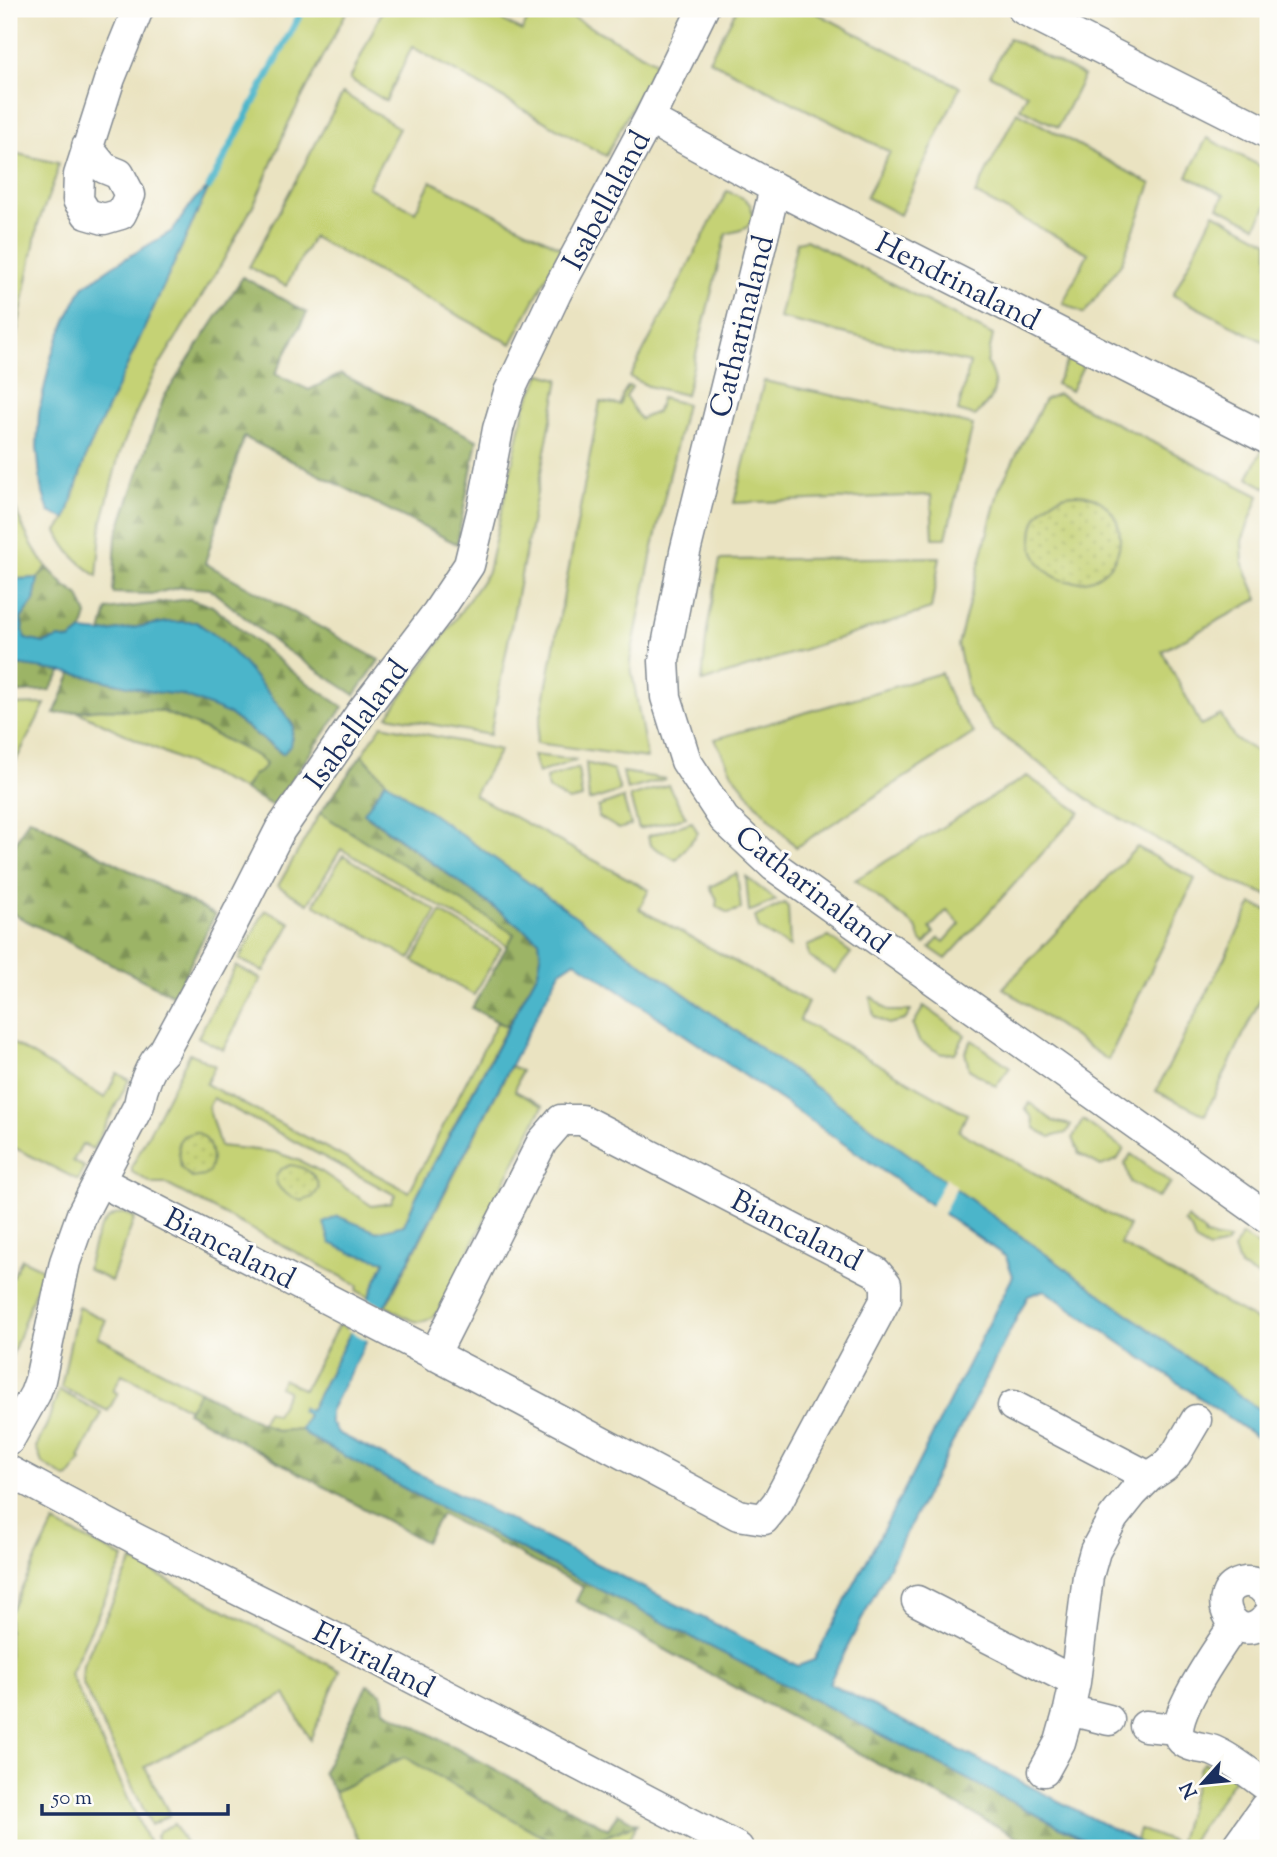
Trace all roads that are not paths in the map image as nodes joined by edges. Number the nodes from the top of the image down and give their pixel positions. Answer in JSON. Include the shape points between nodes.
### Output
{"nodes":[{"id":1,"x":138,"y":9,"type":"edge"},
{"id":2,"x":704,"y":9,"type":"edge"},
{"id":3,"x":1023,"y":9,"type":"edge"},
{"id":4,"x":649,"y":118,"type":"junction"},
{"id":5,"x":1268,"y":133,"type":"edge"},
{"id":6,"x":87,"y":147,"type":"dead end"},
{"id":7,"x":775,"y":188,"type":"junction"},
{"id":8,"x":1268,"y":439,"type":"edge"},
{"id":9,"x":100,"y":1181,"type":"junction"},
{"id":10,"x":1268,"y":1218,"type":"edge"},
{"id":11,"x":434,"y":1356,"type":"junction"},
{"id":12,"x":1013,"y":1406,"type":"dead end"},
{"id":13,"x":1196,"y":1420,"type":"dead end"},
{"id":14,"x":9,"y":1440,"type":"edge"},
{"id":15,"x":9,"y":1471,"type":"edge"},
{"id":16,"x":1149,"y":1477,"type":"junction"},
{"id":17,"x":1268,"y":1595,"type":"edge"},
{"id":18,"x":917,"y":1601,"type":"dead end"},
{"id":19,"x":1268,"y":1616,"type":"edge"},
{"id":20,"x":1235,"y":1624,"type":"junction"},
{"id":21,"x":1072,"y":1696,"type":"junction"},
{"id":22,"x":1109,"y":1720,"type":"dead end"},
{"id":23,"x":1145,"y":1726,"type":"dead end"},
{"id":24,"x":1177,"y":1729,"type":"junction"},
{"id":25,"x":1044,"y":1771,"type":"dead end"},
{"id":26,"x":1268,"y":1787,"type":"edge"},
{"id":27,"x":1268,"y":1810,"type":"edge"},
{"id":28,"x":738,"y":1848,"type":"edge"},
{"id":29,"x":1240,"y":1848,"type":"edge"}],
"edges":[{"from":1,"to":6,"type":"street"},
{"from":2,"to":4,"type":"street","name":"Isabellaland"},
{"from":3,"to":5,"type":"street"},
{"from":4,"to":7,"type":"street","name":"Hendrinaland"},
{"from":4,"to":9,"type":"street","name":"Isabellaland","via":[[509,392],[470,565],[280,830],[150,1072],[139,1105]]},
{"from":7,"to":8,"type":"street","name":"Hendrinaland"},
{"from":7,"to":10,"type":"street","name":"Catharinaland","via":[[685,552],[664,661],[666,697],[686,761],[723,819],[774,866]]},
{"from":9,"to":11,"type":"street","name":"Biancaland"},
{"from":9,"to":14,"type":"street","name":"Isabellaland","via":[[65,1262],[40,1380]]},
{"from":11,"to":11,"type":"street","name":"Biancaland","via":[[542,1142],[561,1120],[582,1120],[876,1272],[886,1284],[886,1299],[777,1503],[764,1519],[738,1515]]},
{"from":12,"to":16,"type":"street"},
{"from":13,"to":16,"type":"street","via":[[1176,1454]]},
{"from":15,"to":28,"type":"street","name":"Elviraland"},
{"from":16,"to":21,"type":"street","via":[[1113,1518],[1095,1551]]},
{"from":17,"to":20,"type":"street","via":[[1250,1582],[1230,1590],[1225,1605]]},
{"from":18,"to":21,"type":"street"},
{"from":19,"to":20,"type":"street","via":[[1249,1628]]},
{"from":20,"to":24,"type":"street","via":[[1187,1700]]},
{"from":21,"to":22,"type":"street"},
{"from":21,"to":25,"type":"street","via":[[1060,1742]]},
{"from":23,"to":24,"type":"street"},
{"from":24,"to":26,"type":"street","via":[[1188,1744],[1225,1757]]},
{"from":27,"to":29,"type":"main road"}]}
